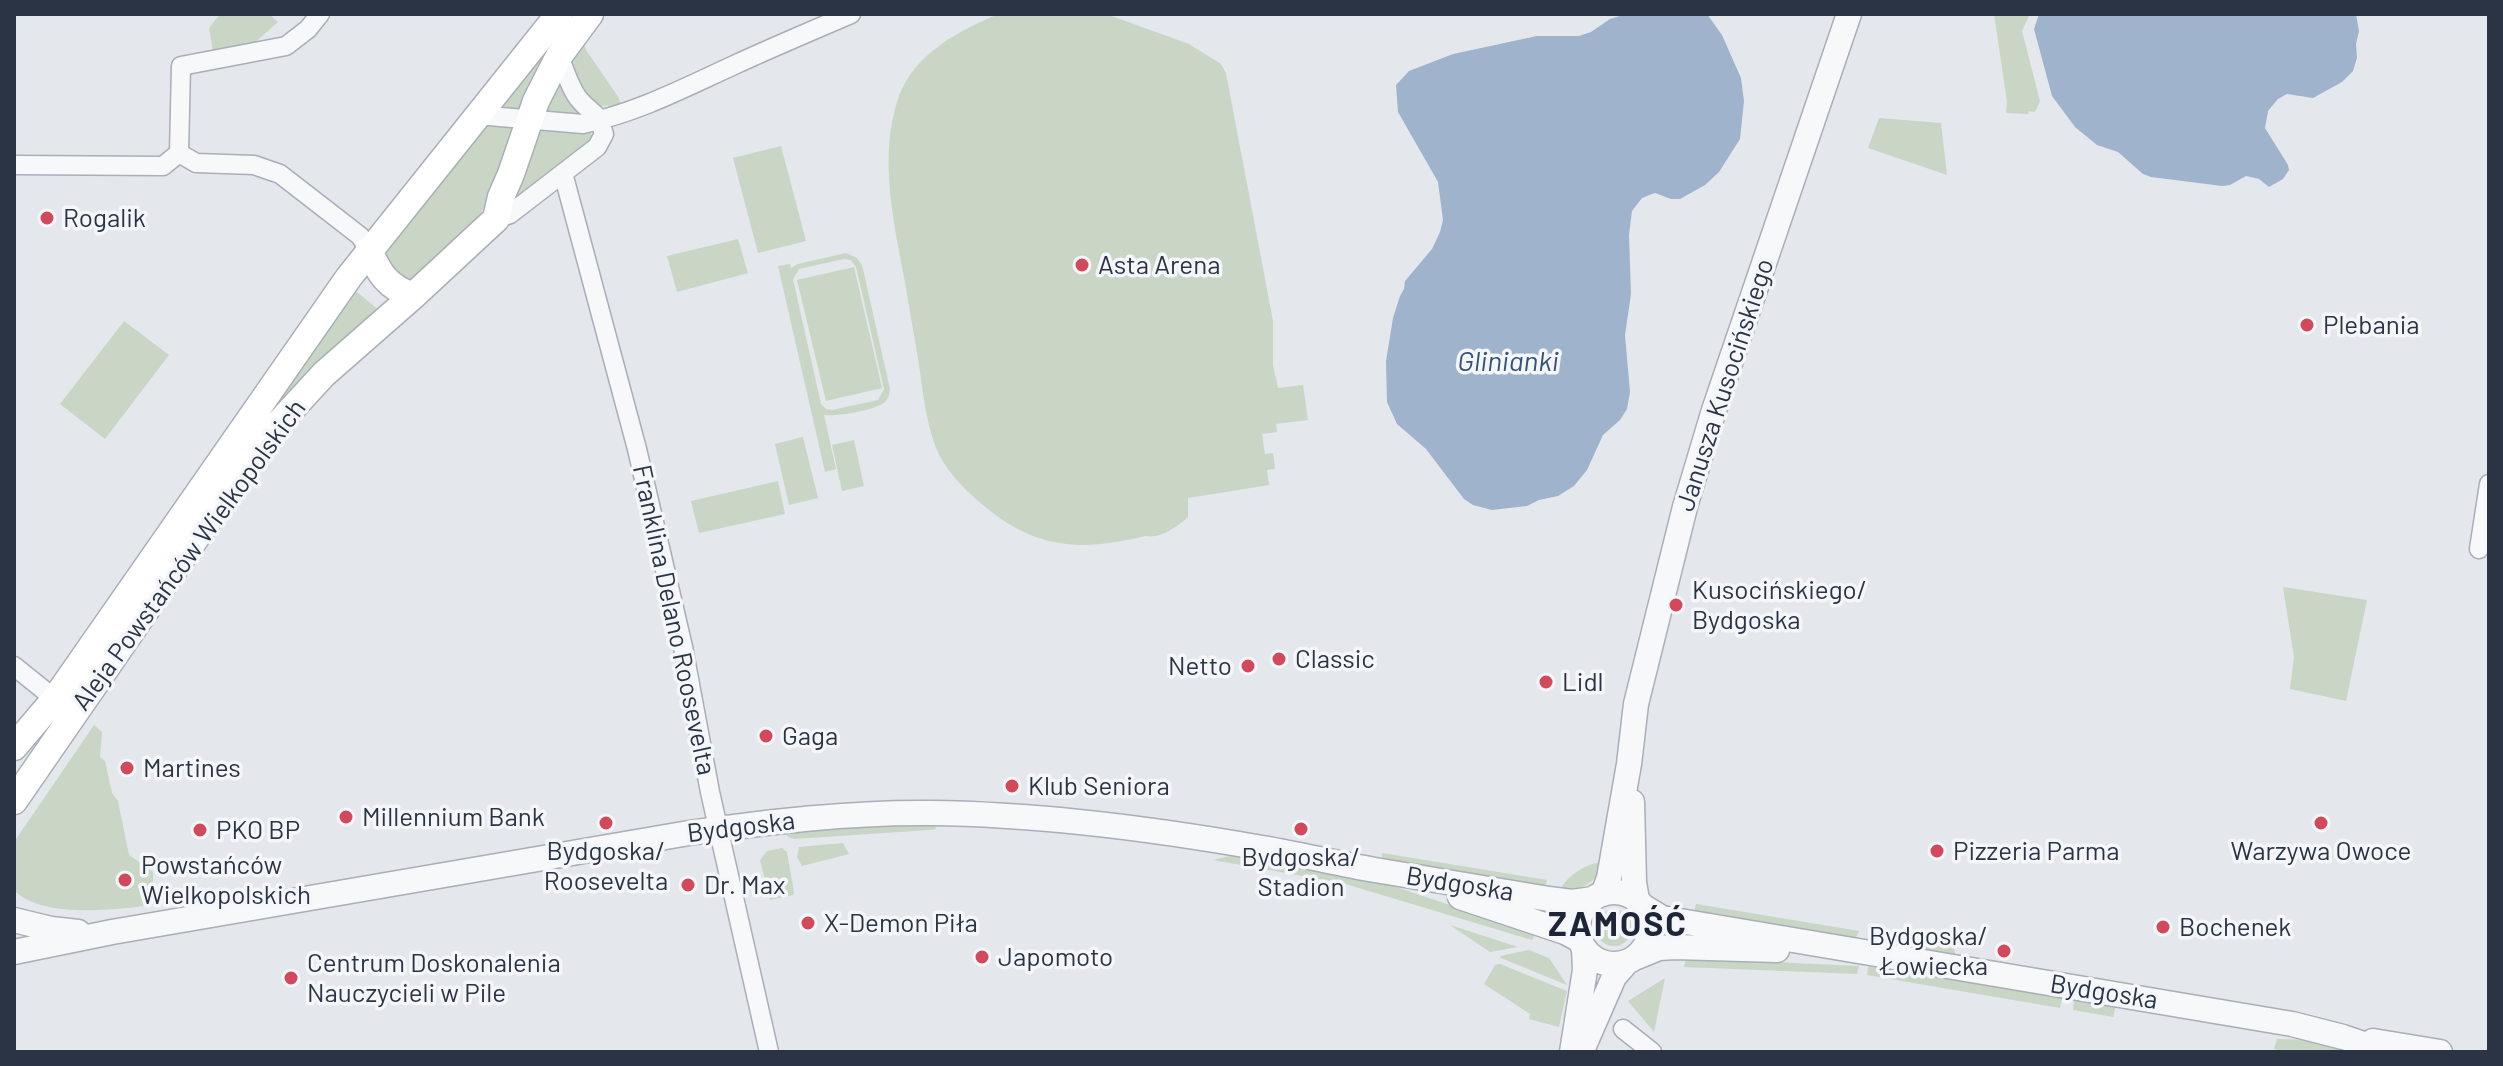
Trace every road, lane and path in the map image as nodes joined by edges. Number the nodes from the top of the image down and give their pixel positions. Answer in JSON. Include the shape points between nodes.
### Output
{"nodes":[{"id":1,"x":320,"y":14,"type":"edge"},
{"id":2,"x":559,"y":14,"type":"edge"},
{"id":3,"x":590,"y":14,"type":"edge"},
{"id":4,"x":851,"y":14,"type":"edge"},
{"id":5,"x":1849,"y":14,"type":"edge"},
{"id":6,"x":559,"y":56,"type":"junction"},
{"id":7,"x":477,"y":115,"type":"junction"},
{"id":8,"x":530,"y":120,"type":"junction"},
{"id":9,"x":600,"y":121,"type":"junction"},
{"id":10,"x":179,"y":153,"type":"junction"},
{"id":11,"x":14,"y":165,"type":"edge"},
{"id":12,"x":565,"y":182,"type":"junction"},
{"id":13,"x":496,"y":219,"type":"junction"},
{"id":14,"x":369,"y":250,"type":"junction"},
{"id":15,"x":413,"y":296,"type":"junction"},
{"id":16,"x":2489,"y":484,"type":"edge"},
{"id":17,"x":2479,"y":549,"type":"dead end"},
{"id":18,"x":14,"y":666,"type":"edge"},
{"id":19,"x":55,"y":699,"type":"junction"},
{"id":20,"x":14,"y":747,"type":"edge"},
{"id":21,"x":1629,"y":764,"type":"junction"},
{"id":22,"x":14,"y":801,"type":"edge"},
{"id":23,"x":719,"y":829,"type":"junction"},
{"id":24,"x":1373,"y":870,"type":"junction"},
{"id":25,"x":1598,"y":896,"type":"junction"},
{"id":26,"x":1640,"y":904,"type":"junction"},
{"id":27,"x":16,"y":919,"type":"edge"},
{"id":28,"x":112,"y":932,"type":"junction"},
{"id":29,"x":1582,"y":944,"type":"junction"},
{"id":30,"x":14,"y":952,"type":"edge"},
{"id":31,"x":1864,"y":953,"type":"junction"},
{"id":32,"x":1632,"y":959,"type":"junction"},
{"id":33,"x":1623,"y":1029,"type":"dead end"},
{"id":34,"x":2343,"y":1037,"type":"junction"},
{"id":35,"x":769,"y":1052,"type":"edge"},
{"id":36,"x":1572,"y":1052,"type":"edge"},
{"id":37,"x":1582,"y":1052,"type":"edge"},
{"id":38,"x":1652,"y":1052,"type":"edge"},
{"id":39,"x":2387,"y":1052,"type":"edge"},
{"id":40,"x":2440,"y":1052,"type":"edge"}],
"edges":[{"from":1,"to":10,"type":"street","via":[[286,46],[181,66]]},
{"from":2,"to":7,"type":"main road","name":"Aleja Powstańców Wielkopolskich"},
{"from":3,"to":6,"type":"main road"},
{"from":4,"to":9,"type":"street","via":[[665,99]]},
{"from":5,"to":21,"type":"street","name":"Janusza Kusocińskiego","via":[[1701,451],[1641,683]]},
{"from":6,"to":8,"type":"main road"},
{"from":6,"to":9,"type":"street","via":[[573,91]]},
{"from":7,"to":8,"type":"street"},
{"from":7,"to":14,"type":"main road","name":"Aleja Powstańców Wielkopolskich"},
{"from":8,"to":9,"type":"street"},
{"from":8,"to":13,"type":"main road"},
{"from":9,"to":12,"type":"street","via":[[604,134],[597,147]]},
{"from":10,"to":11,"type":"street","via":[[163,166]]},
{"from":10,"to":14,"type":"street","via":[[196,163],[254,165],[280,174],[360,236]]},
{"from":12,"to":13,"type":"street"},
{"from":12,"to":23,"type":"street","name":"Franklina Delano Roosevelta","via":[[641,464]]},
{"from":13,"to":15,"type":"main road","name":"Aleja Powstańców Wielkopolskich"},
{"from":14,"to":15,"type":"main road","via":[[386,282]]},
{"from":14,"to":19,"type":"main road","name":"Aleja Powstańców Wielkopolskich"},
{"from":15,"to":22,"type":"main road","name":"Aleja Powstańców Wielkopolskich","via":[[324,374],[277,425]]},
{"from":16,"to":17,"type":"street"},
{"from":18,"to":19,"type":"street"},
{"from":19,"to":20,"type":"main road","name":"Aleja Powstańców Wielkopolskich"},
{"from":21,"to":25,"type":"street","name":"Janusza Kusocińskiego","via":[[1609,878]]},
{"from":21,"to":26,"type":"street","name":"Janusza Kusocińskiego","via":[[1634,882]]},
{"from":23,"to":24,"type":"street","name":"Bydgoska","via":[[872,814],[996,816],[1234,843]]},
{"from":23,"to":28,"type":"street","name":"Bydgoska"},
{"from":23,"to":35,"type":"street","name":"Franklina Delano Roosevelta"},
{"from":24,"to":25,"type":"street","name":"Bydgoska","via":[[1572,902]]},
{"from":24,"to":29,"type":"street","name":"Bydgoska","via":[[1565,932]]},
{"from":25,"to":26,"type":"street","via":[[1621,893]]},
{"from":25,"to":29,"type":"street","via":[[1581,914]]},
{"from":26,"to":31,"type":"street","name":"Bydgoska","via":[[1662,918]]},
{"from":26,"to":32,"type":"street","via":[[1650,931],[1644,949]]},
{"from":27,"to":28,"type":"street","name":"Bydgoska","via":[[72,932]]},
{"from":28,"to":30,"type":"street","name":"Bydgoska"},
{"from":29,"to":32,"type":"street","via":[[1599,961]]},
{"from":29,"to":36,"type":"street","via":[[1585,970]]},
{"from":31,"to":32,"type":"street","name":"Bydgoska","via":[[1682,947],[1659,948]]},
{"from":31,"to":34,"type":"street","name":"Bydgoska","via":[[2277,1021]]},
{"from":32,"to":37,"type":"street","via":[[1614,977]]},
{"from":33,"to":38,"type":"street"},
{"from":34,"to":39,"type":"street","name":"Bydgoska"},
{"from":34,"to":40,"type":"street","name":"Bydgoska"}]}
